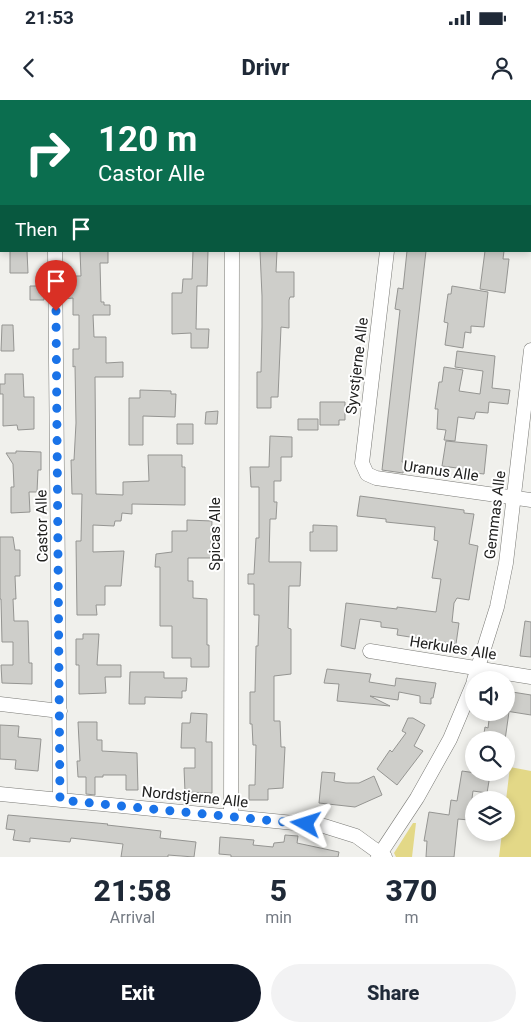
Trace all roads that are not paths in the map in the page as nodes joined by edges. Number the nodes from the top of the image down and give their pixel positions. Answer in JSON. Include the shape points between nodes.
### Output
{"nodes":[{"id":1,"x":55,"y":252,"type":"edge"},
{"id":2,"x":232,"y":252,"type":"edge"},
{"id":3,"x":387,"y":252,"type":"edge"},
{"id":4,"x":531,"y":350,"type":"edge"},
{"id":5,"x":376,"y":478,"type":"joint"},
{"id":6,"x":514,"y":498,"type":"junction"},
{"id":7,"x":531,"y":500,"type":"edge"},
{"id":8,"x":370,"y":651,"type":"dead end"},
{"id":9,"x":478,"y":671,"type":"edge"},
{"id":10,"x":465,"y":674,"type":"edge"},
{"id":11,"x":515,"y":677,"type":"edge"},
{"id":12,"x":531,"y":677,"type":"edge"},
{"id":13,"x":465,"y":703,"type":"edge"},
{"id":14,"x":0,"y":704,"type":"edge"},
{"id":15,"x":60,"y":711,"type":"junction"},
{"id":16,"x":0,"y":794,"type":"edge"},
{"id":17,"x":60,"y":800,"type":"junction"},
{"id":18,"x":231,"y":817,"type":"junction"},
{"id":19,"x":381,"y":856,"type":"edge"}],
"edges":[{"from":1,"to":15,"type":"street","name":"Castor Alle"},
{"from":2,"to":18,"type":"street","name":"Spicas Alle"},
{"from":3,"to":5,"type":"street","name":"Syvstjerne Alle","via":[[362,463],[367,474]]},
{"from":4,"to":6,"type":"street","name":"Gemmas Alle"},
{"from":5,"to":6,"type":"street","name":"Uranus Alle"},
{"from":6,"to":7,"type":"street","name":"Uranus Alle"},
{"from":6,"to":9,"type":"street","name":"Gemmas Alle","via":[[497,607]]},
{"from":8,"to":10,"type":"street","name":"Herkules Alle"},
{"from":11,"to":12,"type":"street","name":"Herkules Alle"},
{"from":13,"to":19,"type":"street","name":"Gemmas Alle","via":[[450,739]]},
{"from":14,"to":15,"type":"street"},
{"from":15,"to":17,"type":"street","name":"Castor Alle"},
{"from":16,"to":17,"type":"street","name":"Nordstjerne Alle"},
{"from":17,"to":18,"type":"street","name":"Nordstjerne Alle"},
{"from":18,"to":19,"type":"street","name":"Nordstjerne Alle","via":[[324,826],[356,836]]}]}
